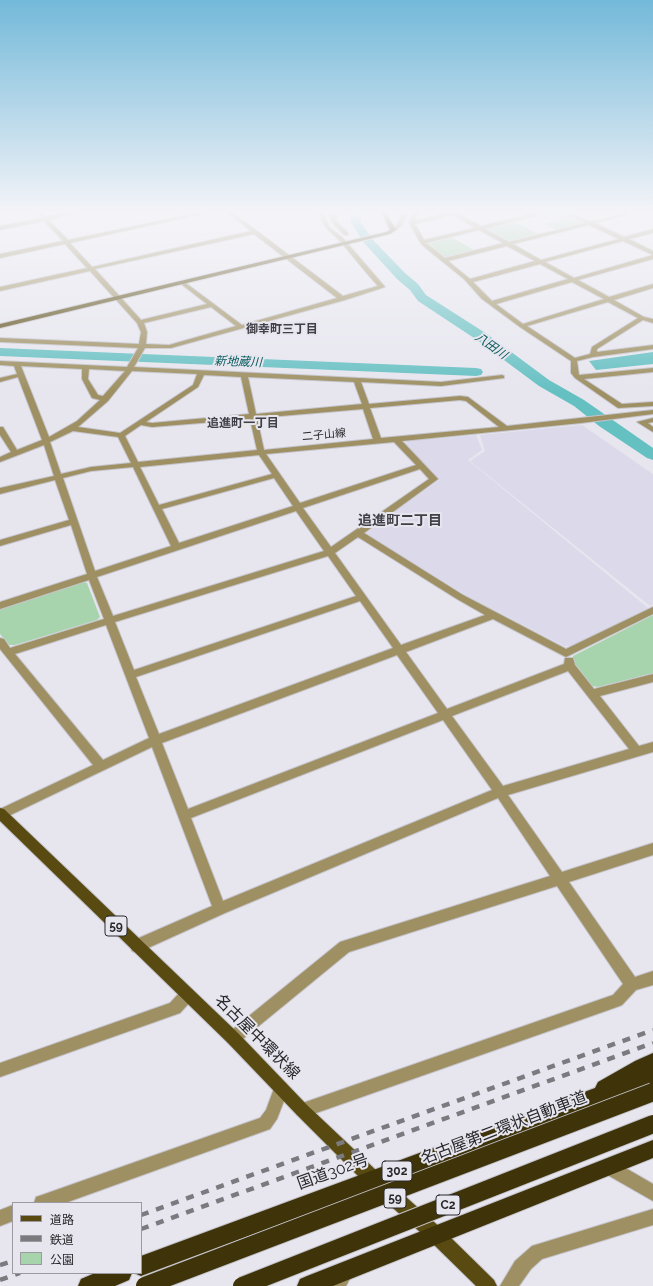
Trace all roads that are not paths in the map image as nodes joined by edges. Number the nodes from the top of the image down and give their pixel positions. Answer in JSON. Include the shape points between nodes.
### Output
{"nodes":[{"id":1,"x":77,"y":272,"type":"edge"},
{"id":2,"x":94,"y":272,"type":"edge"},
{"id":3,"x":230,"y":272,"type":"edge"},
{"id":4,"x":307,"y":272,"type":"edge"},
{"id":5,"x":370,"y":272,"type":"edge"},
{"id":6,"x":458,"y":272,"type":"edge"},
{"id":7,"x":504,"y":272,"type":"edge"},
{"id":8,"x":560,"y":272,"type":"edge"},
{"id":9,"x":601,"y":272,"type":"edge"},
{"id":10,"x":574,"y":280,"type":"junction"},
{"id":11,"x":469,"y":281,"type":"junction"},
{"id":12,"x":183,"y":283,"type":"junction"},
{"id":13,"x":653,"y":286,"type":"edge"},
{"id":14,"x":0,"y":289,"type":"edge"},
{"id":15,"x":118,"y":298,"type":"junction"},
{"id":16,"x":343,"y":299,"type":"junction"},
{"id":17,"x":609,"y":299,"type":"junction"},
{"id":18,"x":491,"y":303,"type":"junction"},
{"id":19,"x":211,"y":305,"type":"junction"},
{"id":20,"x":642,"y":318,"type":"junction"},
{"id":21,"x":653,"y":321,"type":"edge"},
{"id":22,"x":140,"y":322,"type":"junction"},
{"id":23,"x":0,"y":326,"type":"edge"},
{"id":24,"x":522,"y":326,"type":"junction"},
{"id":25,"x":241,"y":327,"type":"junction"},
{"id":26,"x":1,"y":339,"type":"edge"},
{"id":27,"x":142,"y":345,"type":"junction"},
{"id":28,"x":653,"y":348,"type":"edge"},
{"id":29,"x":593,"y":356,"type":"junction"},
{"id":30,"x":574,"y":360,"type":"junction"},
{"id":31,"x":0,"y":363,"type":"edge"},
{"id":32,"x":16,"y":363,"type":"junction"},
{"id":33,"x":86,"y":366,"type":"junction"},
{"id":34,"x":130,"y":368,"type":"junction"},
{"id":35,"x":653,"y":370,"type":"edge"},
{"id":36,"x":201,"y":373,"type":"junction"},
{"id":37,"x":20,"y":375,"type":"junction"},
{"id":38,"x":244,"y":376,"type":"junction"},
{"id":39,"x":502,"y":377,"type":"dead end"},
{"id":40,"x":577,"y":377,"type":"junction"},
{"id":41,"x":0,"y":380,"type":"edge"},
{"id":42,"x":357,"y":380,"type":"junction"},
{"id":43,"x":105,"y":399,"type":"junction"},
{"id":44,"x":653,"y":404,"type":"edge"},
{"id":45,"x":366,"y":406,"type":"junction"},
{"id":46,"x":653,"y":412,"type":"edge"},
{"id":47,"x":254,"y":416,"type":"junction"},
{"id":48,"x":653,"y":420,"type":"edge"},
{"id":49,"x":140,"y":423,"type":"junction"},
{"id":50,"x":71,"y":428,"type":"junction"},
{"id":51,"x":505,"y":428,"type":"junction"},
{"id":52,"x":0,"y":429,"type":"edge"},
{"id":53,"x":653,"y":430,"type":"edge"},
{"id":54,"x":121,"y":435,"type":"junction"},
{"id":55,"x":396,"y":439,"type":"junction"},
{"id":56,"x":45,"y":441,"type":"junction"},
{"id":57,"x":378,"y":441,"type":"junction"},
{"id":58,"x":261,"y":452,"type":"junction"},
{"id":59,"x":16,"y":454,"type":"junction"},
{"id":60,"x":0,"y":460,"type":"edge"},
{"id":61,"x":136,"y":463,"type":"junction"},
{"id":62,"x":421,"y":466,"type":"junction"},
{"id":63,"x":276,"y":475,"type":"junction"},
{"id":64,"x":57,"y":476,"type":"junction"},
{"id":65,"x":0,"y":491,"type":"edge"},
{"id":66,"x":297,"y":506,"type":"junction"},
{"id":67,"x":157,"y":508,"type":"junction"},
{"id":68,"x":73,"y":522,"type":"junction"},
{"id":69,"x":358,"y":533,"type":"junction"},
{"id":70,"x":0,"y":543,"type":"edge"},
{"id":71,"x":176,"y":547,"type":"junction"},
{"id":72,"x":330,"y":552,"type":"junction"},
{"id":73,"x":92,"y":575,"type":"junction"},
{"id":74,"x":362,"y":597,"type":"junction"},
{"id":75,"x":0,"y":606,"type":"edge"},
{"id":76,"x":653,"y":610,"type":"edge"},
{"id":77,"x":494,"y":615,"type":"junction"},
{"id":78,"x":110,"y":620,"type":"junction"},
{"id":79,"x":0,"y":642,"type":"edge"},
{"id":80,"x":399,"y":650,"type":"junction"},
{"id":81,"x":8,"y":652,"type":"junction"},
{"id":82,"x":566,"y":653,"type":"junction"},
{"id":83,"x":570,"y":666,"type":"junction"},
{"id":84,"x":131,"y":675,"type":"junction"},
{"id":85,"x":653,"y":678,"type":"edge"},
{"id":86,"x":593,"y":694,"type":"junction"},
{"id":87,"x":445,"y":715,"type":"junction"},
{"id":88,"x":156,"y":740,"type":"junction"},
{"id":89,"x":653,"y":747,"type":"edge"},
{"id":90,"x":637,"y":752,"type":"junction"},
{"id":91,"x":101,"y":766,"type":"junction"},
{"id":92,"x":500,"y":792,"type":"junction"},
{"id":93,"x":0,"y":814,"type":"edge"},
{"id":94,"x":186,"y":815,"type":"junction"},
{"id":95,"x":653,"y":849,"type":"edge"},
{"id":96,"x":559,"y":878,"type":"junction"},
{"id":97,"x":220,"y":909,"type":"junction"},
{"id":98,"x":137,"y":946,"type":"junction"},
{"id":99,"x":653,"y":978,"type":"edge"},
{"id":100,"x":632,"y":985,"type":"junction"},
{"id":101,"x":187,"y":995,"type":"junction"},
{"id":102,"x":233,"y":1038,"type":"junction"},
{"id":103,"x":653,"y":1062,"type":"edge"},
{"id":104,"x":0,"y":1070,"type":"edge"},
{"id":105,"x":653,"y":1076,"type":"edge"},
{"id":106,"x":281,"y":1088,"type":"junction"},
{"id":107,"x":653,"y":1092,"type":"edge"},
{"id":108,"x":570,"y":1107,"type":"junction"},
{"id":109,"x":302,"y":1110,"type":"junction"},
{"id":110,"x":653,"y":1124,"type":"edge"},
{"id":111,"x":653,"y":1150,"type":"edge"},
{"id":112,"x":610,"y":1167,"type":"junction"},
{"id":113,"x":374,"y":1179,"type":"junction"},
{"id":114,"x":653,"y":1193,"type":"edge"},
{"id":115,"x":45,"y":1202,"type":"edge"},
{"id":116,"x":12,"y":1213,"type":"edge"},
{"id":117,"x":653,"y":1217,"type":"edge"},
{"id":118,"x":0,"y":1218,"type":"edge"},
{"id":119,"x":436,"y":1235,"type":"junction"},
{"id":120,"x":142,"y":1266,"type":"edge"},
{"id":121,"x":119,"y":1274,"type":"edge"},
{"id":122,"x":341,"y":1279,"type":"edge"},
{"id":123,"x":88,"y":1286,"type":"edge"},
{"id":124,"x":144,"y":1286,"type":"edge"},
{"id":125,"x":242,"y":1286,"type":"edge"},
{"id":126,"x":307,"y":1286,"type":"edge"},
{"id":127,"x":488,"y":1286,"type":"edge"},
{"id":128,"x":509,"y":1286,"type":"edge"}],
"edges":[{"from":1,"to":14,"type":"street"},
{"from":2,"to":15,"type":"street"},
{"from":3,"to":12,"type":"main road"},
{"from":4,"to":16,"type":"street"},
{"from":5,"to":16,"type":"street","via":[[382,287]]},
{"from":6,"to":11,"type":"street"},
{"from":7,"to":11,"type":"street"},
{"from":8,"to":10,"type":"street"},
{"from":9,"to":10,"type":"street"},
{"from":10,"to":17,"type":"street"},
{"from":10,"to":18,"type":"street"},
{"from":11,"to":18,"type":"street"},
{"from":12,"to":15,"type":"main road"},
{"from":12,"to":19,"type":"street"},
{"from":13,"to":17,"type":"street"},
{"from":15,"to":22,"type":"street"},
{"from":15,"to":23,"type":"main road"},
{"from":16,"to":25,"type":"street"},
{"from":17,"to":20,"type":"street"},
{"from":17,"to":24,"type":"street"},
{"from":18,"to":24,"type":"street"},
{"from":19,"to":22,"type":"street"},
{"from":19,"to":25,"type":"street"},
{"from":20,"to":21,"type":"street"},
{"from":20,"to":29,"type":"street","via":[[594,348]]},
{"from":22,"to":27,"type":"street","via":[[145,335]]},
{"from":24,"to":30,"type":"street"},
{"from":25,"to":27,"type":"street","via":[[169,347]]},
{"from":26,"to":27,"type":"street"},
{"from":27,"to":34,"type":"street"},
{"from":28,"to":29,"type":"street"},
{"from":29,"to":30,"type":"street"},
{"from":30,"to":40,"type":"street","via":[[574,373]]},
{"from":31,"to":32,"type":"street"},
{"from":32,"to":33,"type":"street"},
{"from":32,"to":37,"type":"street"},
{"from":33,"to":34,"type":"street"},
{"from":33,"to":43,"type":"street","via":[[85,379],[95,396]]},
{"from":34,"to":36,"type":"street"},
{"from":34,"to":43,"type":"street"},
{"from":35,"to":40,"type":"street"},
{"from":36,"to":38,"type":"street"},
{"from":36,"to":49,"type":"street","via":[[196,386]]},
{"from":37,"to":41,"type":"street"},
{"from":37,"to":56,"type":"street"},
{"from":38,"to":42,"type":"street"},
{"from":38,"to":47,"type":"street"},
{"from":39,"to":42,"type":"street","via":[[441,384]]},
{"from":40,"to":44,"type":"street","via":[[621,406]]},
{"from":42,"to":45,"type":"street"},
{"from":43,"to":50,"type":"street"},
{"from":45,"to":47,"type":"street"},
{"from":45,"to":51,"type":"street","via":[[468,399]]},
{"from":45,"to":57,"type":"street"},
{"from":46,"to":51,"type":"street","name":"二子山線"},
{"from":47,"to":49,"type":"street","via":[[152,425]]},
{"from":47,"to":58,"type":"street"},
{"from":48,"to":53,"type":"street","via":[[642,422]]},
{"from":49,"to":54,"type":"street"},
{"from":50,"to":54,"type":"street"},
{"from":50,"to":56,"type":"street"},
{"from":51,"to":55,"type":"street","name":"二子山線"},
{"from":52,"to":59,"type":"street"},
{"from":54,"to":61,"type":"street"},
{"from":55,"to":57,"type":"street","name":"二子山線"},
{"from":55,"to":62,"type":"street"},
{"from":56,"to":59,"type":"street"},
{"from":56,"to":64,"type":"street"},
{"from":57,"to":58,"type":"street","name":"二子山線"},
{"from":58,"to":61,"type":"street","name":"二子山線"},
{"from":58,"to":63,"type":"street"},
{"from":59,"to":60,"type":"street"},
{"from":61,"to":64,"type":"street","name":"二子山線","via":[[91,468]]},
{"from":61,"to":67,"type":"street"},
{"from":62,"to":66,"type":"street"},
{"from":62,"to":69,"type":"street","via":[[434,480]]},
{"from":63,"to":66,"type":"street"},
{"from":63,"to":67,"type":"street"},
{"from":64,"to":65,"type":"street","name":"二子山線"},
{"from":64,"to":68,"type":"street"},
{"from":66,"to":71,"type":"street"},
{"from":66,"to":72,"type":"street"},
{"from":67,"to":71,"type":"street"},
{"from":68,"to":70,"type":"street"},
{"from":68,"to":73,"type":"street"},
{"from":69,"to":72,"type":"street"},
{"from":69,"to":77,"type":"street","via":[[460,597]]},
{"from":71,"to":73,"type":"street"},
{"from":72,"to":74,"type":"street"},
{"from":72,"to":78,"type":"street"},
{"from":73,"to":75,"type":"street"},
{"from":73,"to":78,"type":"street"},
{"from":74,"to":80,"type":"street"},
{"from":74,"to":84,"type":"street"},
{"from":76,"to":82,"type":"street"},
{"from":77,"to":80,"type":"street"},
{"from":77,"to":82,"type":"street"},
{"from":78,"to":81,"type":"street"},
{"from":78,"to":84,"type":"street"},
{"from":79,"to":81,"type":"street"},
{"from":80,"to":87,"type":"street"},
{"from":80,"to":88,"type":"street"},
{"from":81,"to":91,"type":"street"},
{"from":82,"to":83,"type":"street"},
{"from":83,"to":86,"type":"street"},
{"from":83,"to":87,"type":"street"},
{"from":84,"to":88,"type":"street"},
{"from":85,"to":86,"type":"street"},
{"from":86,"to":90,"type":"street"},
{"from":87,"to":92,"type":"street"},
{"from":87,"to":94,"type":"street"},
{"from":88,"to":91,"type":"street"},
{"from":88,"to":94,"type":"street"},
{"from":89,"to":90,"type":"street"},
{"from":90,"to":92,"type":"street"},
{"from":91,"to":93,"type":"street"},
{"from":92,"to":96,"type":"street"},
{"from":92,"to":97,"type":"street"},
{"from":93,"to":98,"type":"main road","name":"名古屋中環状線","number":"59"},
{"from":94,"to":97,"type":"street"},
{"from":95,"to":96,"type":"street"},
{"from":96,"to":100,"type":"street"},
{"from":96,"to":102,"type":"street","via":[[345,947]]},
{"from":97,"to":98,"type":"street"},
{"from":98,"to":101,"type":"main road","name":"名古屋中環状線","number":"59"},
{"from":99,"to":100,"type":"street"},
{"from":100,"to":109,"type":"street","via":[[617,1000]]},
{"from":101,"to":102,"type":"main road","name":"名古屋中環状線","number":"59"},
{"from":101,"to":104,"type":"street","via":[[175,1008]]},
{"from":102,"to":106,"type":"main road","name":"名古屋中環状線","number":"59"},
{"from":103,"to":108,"type":"highway"},
{"from":105,"to":108,"type":"highway","name":"国道302号","number":"302"},
{"from":106,"to":109,"type":"main road","name":"名古屋中環状線","number":"59"},
{"from":106,"to":115,"type":"street","via":[[272,1114],[265,1124]]},
{"from":107,"to":124,"type":"highway","name":"名古屋第二環状自動車道","number":"C2","bridge":true},
{"from":108,"to":113,"type":"highway","name":"国道302号","number":"302"},
{"from":109,"to":113,"type":"main road","name":"名古屋中環状線","number":"59"},
{"from":110,"to":125,"type":"highway","number":"C2","bridge":true},
{"from":111,"to":112,"type":"highway"},
{"from":112,"to":114,"type":"street"},
{"from":112,"to":119,"type":"highway"},
{"from":113,"to":119,"type":"main road","name":"名古屋中環状線","number":"59"},
{"from":113,"to":120,"type":"highway","name":"国道302号","number":"302"},
{"from":116,"to":118,"type":"street"},
{"from":117,"to":128,"type":"street","via":[[538,1252],[520,1267]]},
{"from":119,"to":122,"type":"highway"},
{"from":119,"to":127,"type":"main road","name":"名古屋中環状線","number":"59"},
{"from":121,"to":123,"type":"highway"},
{"from":122,"to":126,"type":"highway"}]}
